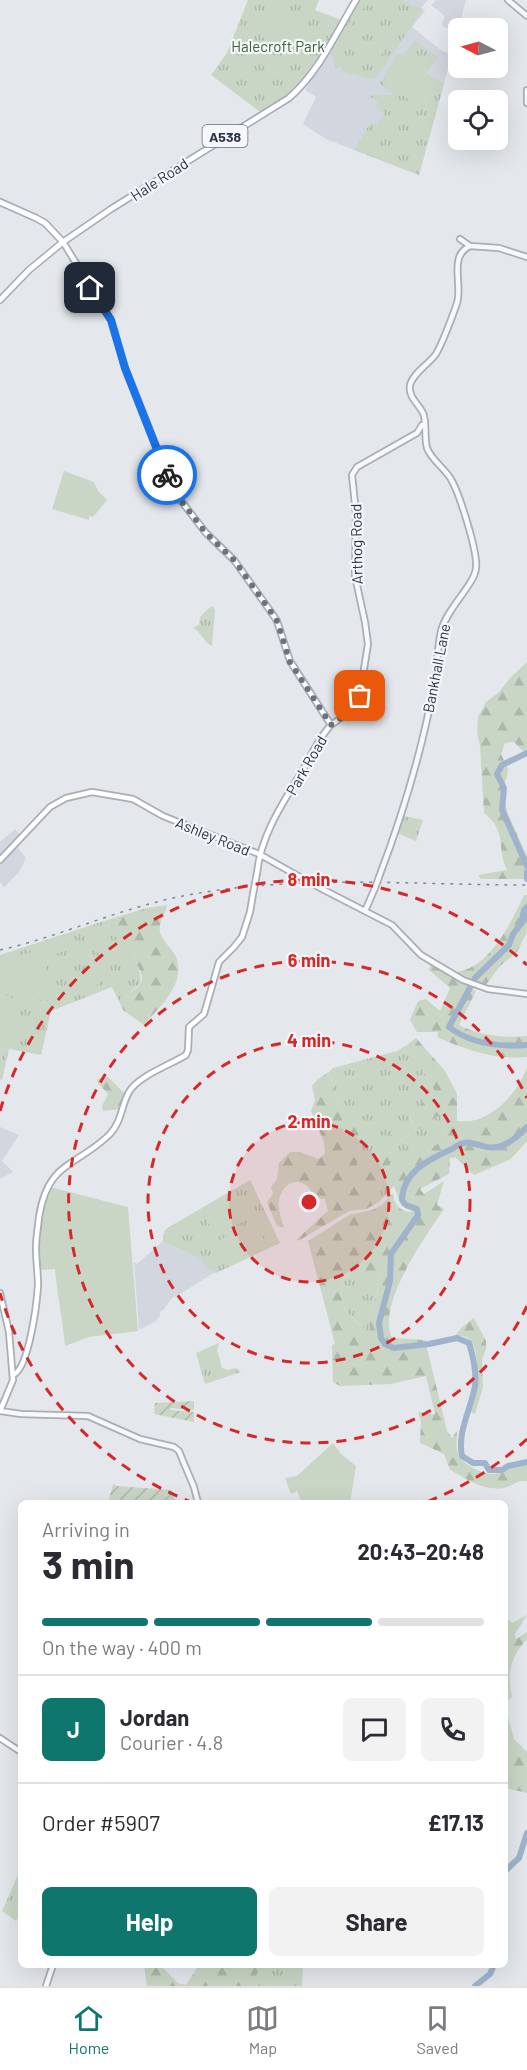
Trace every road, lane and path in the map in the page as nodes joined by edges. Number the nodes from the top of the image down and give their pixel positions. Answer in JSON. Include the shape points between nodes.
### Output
{"nodes":[{"id":1,"x":356,"y":0,"type":"edge"},
{"id":2,"x":508,"y":0,"type":"edge"},
{"id":3,"x":527,"y":16,"type":"edge"},
{"id":4,"x":527,"y":90,"type":"edge"},
{"id":5,"x":527,"y":103,"type":"edge"},
{"id":6,"x":0,"y":202,"type":"edge"},
{"id":7,"x":63,"y":242,"type":"junction"},
{"id":8,"x":470,"y":246,"type":"junction"},
{"id":9,"x":459,"y":255,"type":"junction"},
{"id":10,"x":527,"y":258,"type":"edge"},
{"id":11,"x":0,"y":300,"type":"edge"},
{"id":12,"x":424,"y":423,"type":"junction"},
{"id":13,"x":331,"y":725,"type":"junction"},
{"id":14,"x":259,"y":854,"type":"junction"},
{"id":15,"x":0,"y":860,"type":"edge"},
{"id":16,"x":365,"y":911,"type":"junction"},
{"id":17,"x":527,"y":994,"type":"edge"},
{"id":18,"x":0,"y":1293,"type":"edge"},
{"id":19,"x":13,"y":1375,"type":"junction"},
{"id":20,"x":0,"y":1411,"type":"edge"},
{"id":21,"x":197,"y":1500,"type":"edge"},
{"id":22,"x":0,"y":1738,"type":"edge"},
{"id":23,"x":18,"y":1750,"type":"edge"},
{"id":24,"x":52,"y":1968,"type":"edge"},
{"id":25,"x":46,"y":1986,"type":"edge"}],
"edges":[{"from":1,"to":7,"type":"main road","name":"Hale Road","number":"A538","via":[[322,58],[289,98]]},
{"from":2,"to":3,"type":"street"},
{"from":4,"to":5,"type":"street"},
{"from":6,"to":7,"type":"main road","via":[[45,223]]},
{"from":7,"to":11,"type":"main road","name":"Hale Road","number":"A538"},
{"from":7,"to":13,"type":"main road","name":"Park Road","via":[[111,320],[125,368],[175,493],[206,533],[234,560],[271,612],[290,662]]},
{"from":8,"to":9,"type":"street"},
{"from":8,"to":9,"type":"street","via":[[460,239]]},
{"from":8,"to":10,"type":"street","via":[[499,248]]},
{"from":9,"to":12,"type":"street","name":"Bankhall Lane","via":[[456,304],[436,354],[410,386]]},
{"from":12,"to":13,"type":"street","name":"Arthog Road","via":[[417,433],[357,468],[352,475],[355,576],[368,644],[359,700]]},
{"from":12,"to":16,"type":"street","name":"Bankhall Lane","bridge":true,"via":[[428,450],[451,480],[458,497],[477,566],[445,619],[415,774]]},
{"from":13,"to":14,"type":"main road","name":"Park Road","via":[[281,806]]},
{"from":14,"to":15,"type":"main road","name":"Ashley Road","via":[[172,820],[133,799],[92,792],[66,798],[50,807]]},
{"from":14,"to":16,"type":"street","name":"Ashley Road","bridge":true},
{"from":14,"to":19,"type":"main road","name":"Park Road","bridge":true,"via":[[250,912],[238,942],[219,962],[204,1014],[189,1027],[186,1055],[136,1084],[128,1094],[116,1128],[54,1175],[46,1188],[36,1245],[36,1308],[29,1345],[19,1371]]},
{"from":16,"to":17,"type":"street","name":"Ashley Road","via":[[392,925],[421,955],[464,980],[500,992]]},
{"from":18,"to":19,"type":"main road"},
{"from":19,"to":20,"type":"main road"},
{"from":20,"to":21,"type":"street","via":[[88,1416],[140,1439],[174,1447]]},
{"from":22,"to":23,"type":"main road"},
{"from":24,"to":25,"type":"main road"}]}
